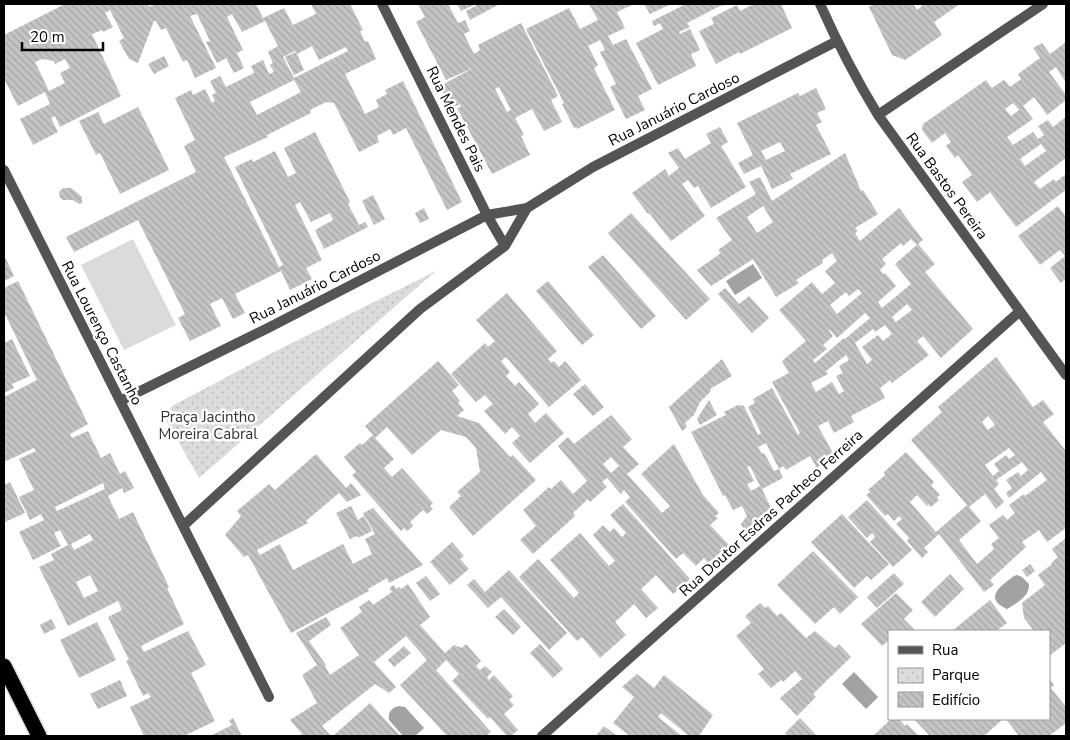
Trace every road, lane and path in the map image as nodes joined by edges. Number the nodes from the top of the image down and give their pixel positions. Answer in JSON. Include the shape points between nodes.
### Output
{"nodes":[{"id":1,"x":382,"y":4,"type":"edge"},
{"id":2,"x":820,"y":4,"type":"edge"},
{"id":3,"x":1043,"y":4,"type":"edge"},
{"id":4,"x":837,"y":42,"type":"junction"},
{"id":5,"x":878,"y":115,"type":"junction"},
{"id":6,"x":4,"y":170,"type":"edge"},
{"id":7,"x":527,"y":208,"type":"junction"},
{"id":8,"x":487,"y":216,"type":"junction"},
{"id":9,"x":505,"y":246,"type":"junction"},
{"id":10,"x":1019,"y":312,"type":"junction"},
{"id":11,"x":1066,"y":375,"type":"edge"},
{"id":12,"x":120,"y":401,"type":"junction"},
{"id":13,"x":183,"y":526,"type":"junction"},
{"id":14,"x":4,"y":666,"type":"edge"},
{"id":15,"x":269,"y":697,"type":"dead end"},
{"id":16,"x":39,"y":736,"type":"edge"},
{"id":17,"x":542,"y":736,"type":"edge"}],
"edges":[{"from":1,"to":8,"type":"street","name":"Rua Mendes Pais"},
{"from":2,"to":4,"type":"street","name":"Rua Bastos Pereira"},
{"from":3,"to":5,"type":"street"},
{"from":4,"to":5,"type":"street","name":"Rua Bastos Pereira"},
{"from":4,"to":7,"type":"street","name":"Rua Januário Cardoso","via":[[593,167]]},
{"from":5,"to":10,"type":"street","name":"Rua Bastos Pereira"},
{"from":6,"to":12,"type":"street","name":"Rua Lourenço Castanho"},
{"from":7,"to":8,"type":"street","name":"Rua Januário Cardoso"},
{"from":7,"to":9,"type":"street","name":"Rua Januário Cardoso"},
{"from":8,"to":9,"type":"street","name":"Rua Mendes Pais"},
{"from":8,"to":12,"type":"street","name":"Rua Januário Cardoso"},
{"from":9,"to":13,"type":"street","via":[[420,309]]},
{"from":10,"to":11,"type":"street","name":"Rua Bastos Pereira"},
{"from":10,"to":17,"type":"street","name":"Rua Doutor Esdras Pacheco Ferreira"},
{"from":12,"to":13,"type":"street","name":"Rua Lourenço Castanho"},
{"from":13,"to":15,"type":"street","name":"Rua Lourenço Castanho"},
{"from":14,"to":16,"type":"highway"}]}
